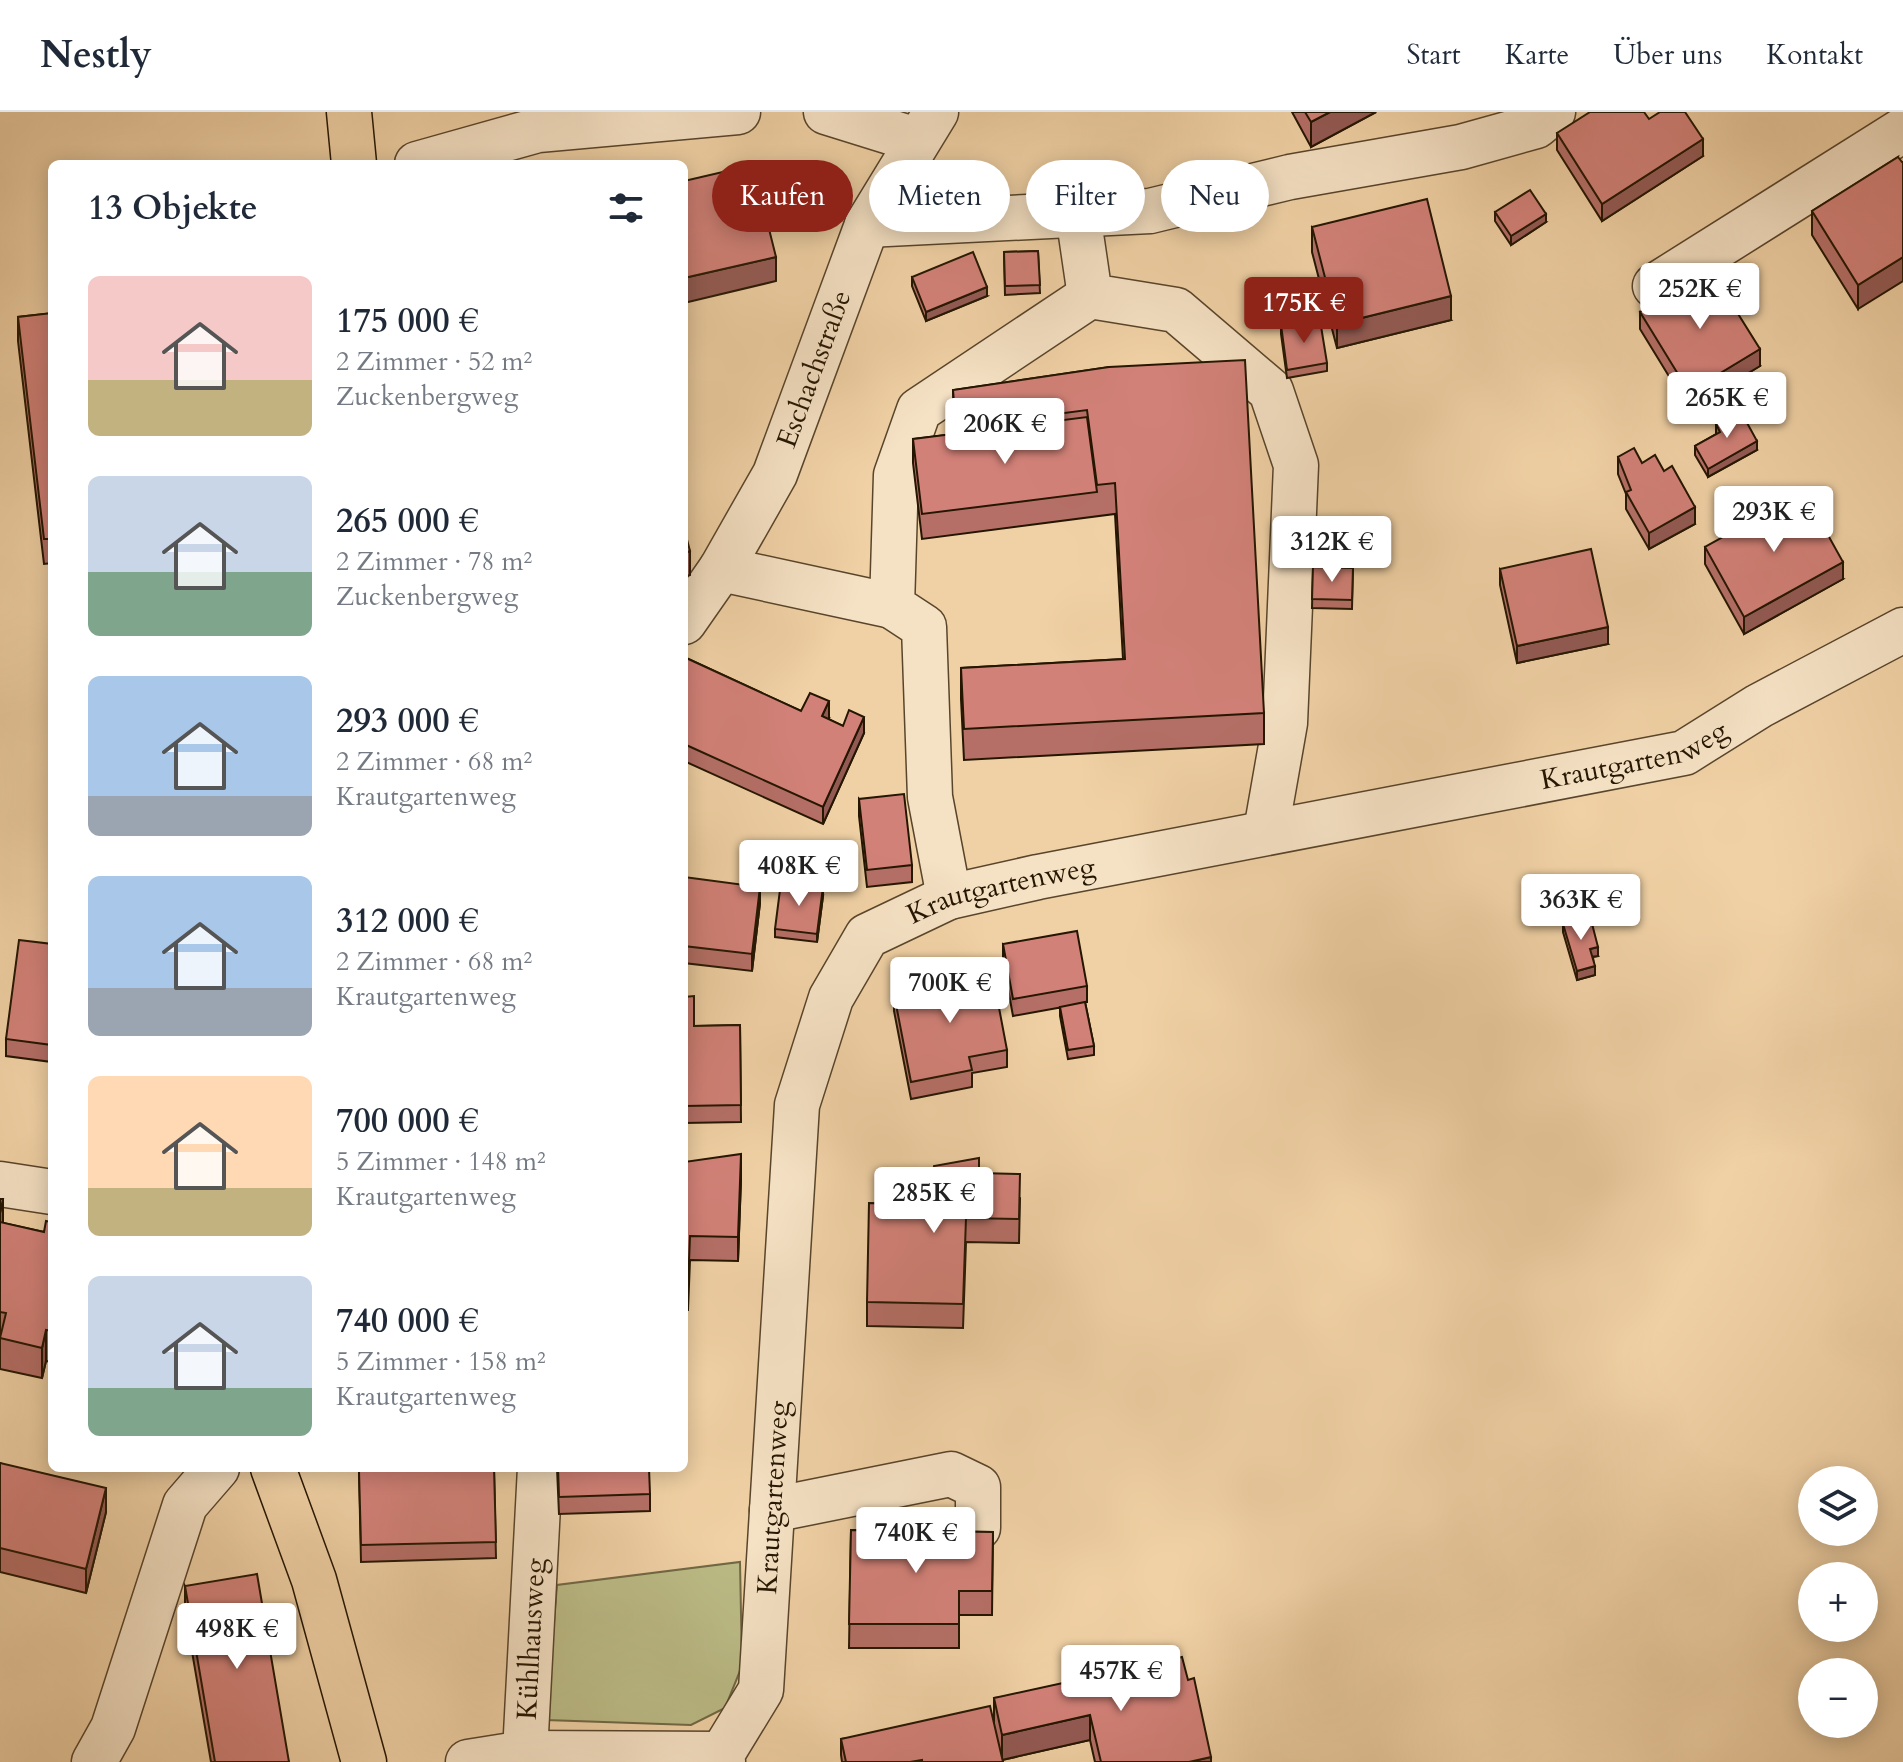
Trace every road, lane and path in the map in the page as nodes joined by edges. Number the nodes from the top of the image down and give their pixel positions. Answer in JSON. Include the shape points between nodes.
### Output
{"nodes":[{"id":1,"x":349,"y":112,"type":"edge"},
{"id":2,"x":738,"y":112,"type":"edge"},
{"id":3,"x":1553,"y":112,"type":"edge"},
{"id":4,"x":838,"y":114,"type":"edge"},
{"id":5,"x":538,"y":121,"type":"edge"},
{"id":6,"x":926,"y":126,"type":"edge"},
{"id":7,"x":1903,"y":130,"type":"edge"},
{"id":8,"x":354,"y":160,"type":"edge"},
{"id":9,"x":428,"y":160,"type":"edge"},
{"id":10,"x":1145,"y":211,"type":"edge"},
{"id":11,"x":1026,"y":217,"type":"edge"},
{"id":12,"x":867,"y":225,"type":"junction"},
{"id":13,"x":1081,"y":232,"type":"edge"},
{"id":14,"x":1655,"y":286,"type":"dead end"},
{"id":15,"x":1090,"y":296,"type":"junction"},
{"id":16,"x":721,"y":569,"type":"junction"},
{"id":17,"x":892,"y":606,"type":"junction"},
{"id":18,"x":688,"y":616,"type":"edge"},
{"id":19,"x":1903,"y":630,"type":"edge"},
{"id":20,"x":1266,"y":831,"type":"junction"},
{"id":21,"x":949,"y":897,"type":"junction"},
{"id":22,"x":0,"y":1184,"type":"edge"},
{"id":23,"x":48,"y":1191,"type":"edge"},
{"id":24,"x":214,"y":1472,"type":"edge"},
{"id":25,"x":274,"y":1472,"type":"edge"},
{"id":26,"x":540,"y":1472,"type":"edge"},
{"id":27,"x":772,"y":1510,"type":"junction"},
{"id":28,"x":978,"y":1528,"type":"edge"},
{"id":29,"x":525,"y":1753,"type":"junction"},
{"id":30,"x":723,"y":1758,"type":"edge"},
{"id":31,"x":94,"y":1762,"type":"edge"},
{"id":32,"x":364,"y":1762,"type":"edge"},
{"id":33,"x":468,"y":1762,"type":"edge"}],
"edges":[{"from":1,"to":8,"type":"main road"},
{"from":2,"to":5,"type":"street"},
{"from":3,"to":10,"type":"street","via":[[1536,126],[1461,147],[1290,177]]},
{"from":4,"to":6,"type":"street"},
{"from":5,"to":9,"type":"street"},
{"from":6,"to":12,"type":"street","name":"Eschachstraße"},
{"from":7,"to":14,"type":"street"},
{"from":11,"to":12,"type":"street"},
{"from":12,"to":16,"type":"street","name":"Eschachstraße","via":[[775,474]]},
{"from":13,"to":15,"type":"street"},
{"from":15,"to":17,"type":"street","via":[[919,410],[896,475]]},
{"from":15,"to":20,"type":"street","via":[[1176,310],[1271,391],[1296,465],[1285,723]]},
{"from":16,"to":17,"type":"street"},
{"from":16,"to":18,"type":"street","name":"Eschachstraße"},
{"from":17,"to":21,"type":"street","via":[[924,627],[930,797]]},
{"from":19,"to":20,"type":"street","name":"Krautgartenweg","via":[[1759,706],[1684,753]]},
{"from":20,"to":21,"type":"street","name":"Krautgartenweg"},
{"from":21,"to":27,"type":"street","name":"Krautgartenweg","via":[[867,936],[831,998],[797,1105]]},
{"from":22,"to":23,"type":"street"},
{"from":24,"to":31,"type":"street","via":[[185,1505],[113,1728]]},
{"from":25,"to":32,"type":"main road","via":[[314,1580]]},
{"from":26,"to":29,"type":"street","name":"Kühlhausweg"},
{"from":27,"to":28,"type":"street","via":[[951,1474],[978,1487]]},
{"from":27,"to":30,"type":"street","name":"Krautgartenweg","via":[[761,1690]]},
{"from":29,"to":30,"type":"street"},
{"from":29,"to":33,"type":"street","name":"Kühlhausweg"}]}
